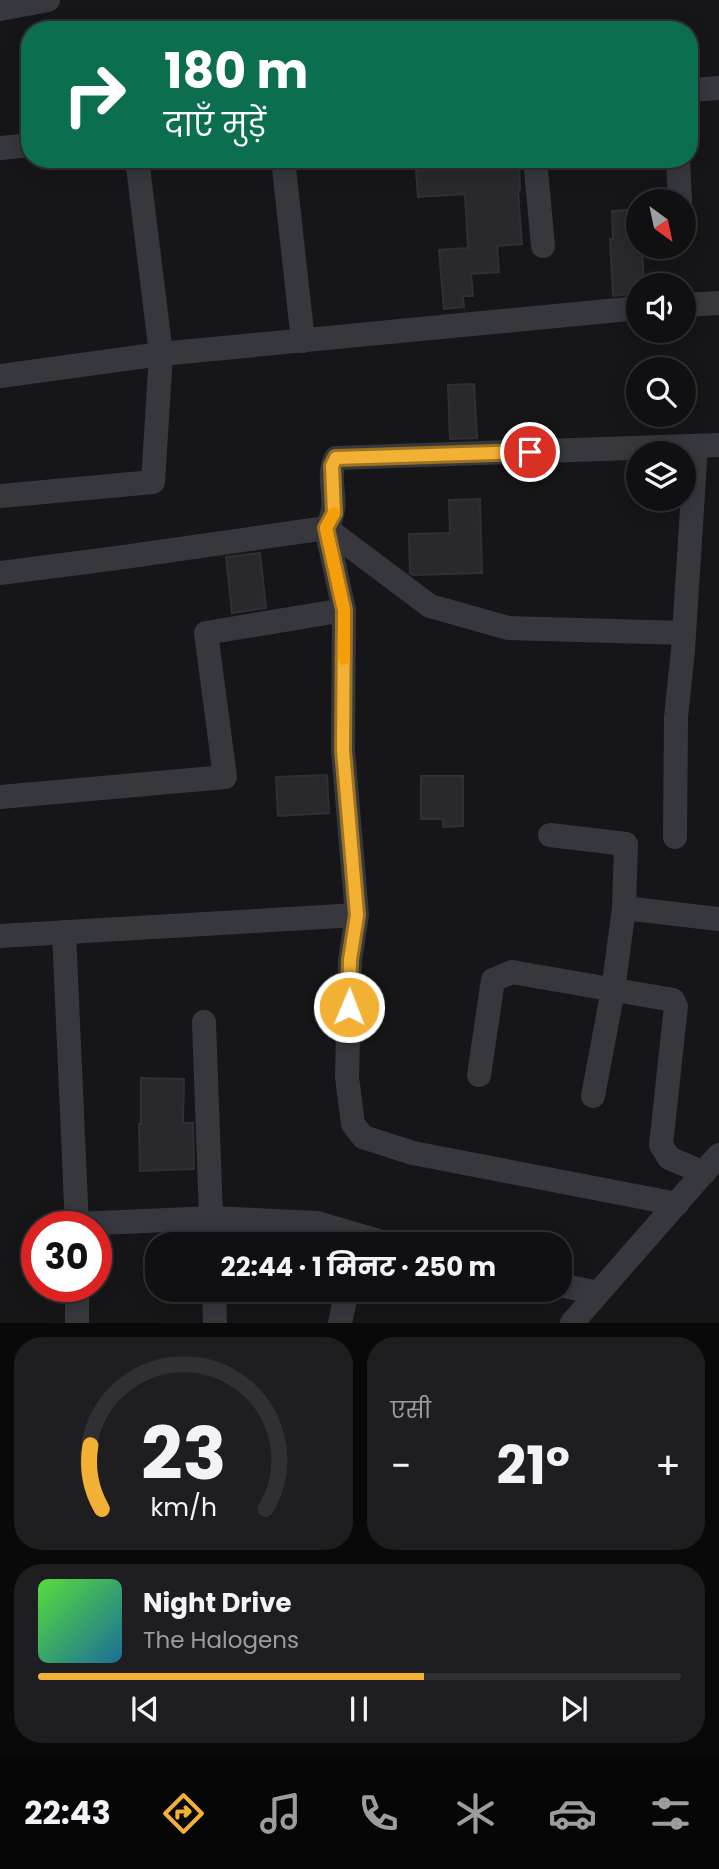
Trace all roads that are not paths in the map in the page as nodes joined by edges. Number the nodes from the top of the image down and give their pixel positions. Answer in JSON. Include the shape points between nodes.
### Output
{"nodes":[{"id":1,"x":48,"y":0,"type":"edge"},
{"id":2,"x":0,"y":9,"type":"edge"},
{"id":3,"x":719,"y":88,"type":"edge"},
{"id":4,"x":698,"y":89,"type":"edge"},
{"id":5,"x":21,"y":146,"type":"edge"},
{"id":6,"x":0,"y":148,"type":"edge"},
{"id":7,"x":137,"y":168,"type":"edge"},
{"id":8,"x":284,"y":168,"type":"edge"},
{"id":9,"x":536,"y":168,"type":"edge"},
{"id":10,"x":678,"y":168,"type":"edge"},
{"id":11,"x":679,"y":189,"type":"edge"},
{"id":12,"x":543,"y":246,"type":"dead end"},
{"id":13,"x":719,"y":303,"type":"edge"},
{"id":14,"x":696,"y":304,"type":"edge"},
{"id":15,"x":626,"y":309,"type":"edge"},
{"id":16,"x":303,"y":341,"type":"junction"},
{"id":17,"x":161,"y":354,"type":"junction"},
{"id":18,"x":0,"y":376,"type":"edge"},
{"id":19,"x":707,"y":445,"type":"edge"},
{"id":20,"x":0,"y":496,"type":"edge"},
{"id":21,"x":326,"y":528,"type":"junction"},
{"id":22,"x":0,"y":573,"type":"edge"},
{"id":23,"x":344,"y":610,"type":"junction"},
{"id":24,"x":684,"y":633,"type":"junction"},
{"id":25,"x":0,"y":797,"type":"edge"},
{"id":26,"x":550,"y":835,"type":"dead end"},
{"id":27,"x":675,"y":837,"type":"dead end"},
{"id":28,"x":624,"y":908,"type":"junction"},
{"id":29,"x":357,"y":915,"type":"junction"},
{"id":30,"x":719,"y":919,"type":"edge"},
{"id":31,"x":64,"y":932,"type":"junction"},
{"id":32,"x":0,"y":936,"type":"edge"},
{"id":33,"x":614,"y":990,"type":"junction"},
{"id":34,"x":204,"y":1022,"type":"dead end"},
{"id":35,"x":479,"y":1075,"type":"dead end"},
{"id":36,"x":593,"y":1096,"type":"dead end"},
{"id":37,"x":711,"y":1164,"type":"edge"},
{"id":38,"x":677,"y":1204,"type":"junction"},
{"id":39,"x":75,"y":1211,"type":"edge"},
{"id":40,"x":212,"y":1217,"type":"junction"},
{"id":41,"x":112,"y":1223,"type":"edge"},
{"id":42,"x":212,"y":1232,"type":"edge"},
{"id":43,"x":339,"y":1232,"type":"edge"},
{"id":44,"x":572,"y":1288,"type":"edge"},
{"id":45,"x":598,"y":1293,"type":"junction"},
{"id":46,"x":77,"y":1302,"type":"edge"},
{"id":47,"x":214,"y":1302,"type":"edge"},
{"id":48,"x":344,"y":1302,"type":"edge"},
{"id":49,"x":78,"y":1323,"type":"edge"},
{"id":50,"x":215,"y":1323,"type":"edge"},
{"id":51,"x":340,"y":1323,"type":"edge"},
{"id":52,"x":572,"y":1323,"type":"edge"}],
"edges":[{"from":1,"to":2,"type":"street"},
{"from":3,"to":4,"type":"street"},
{"from":5,"to":6,"type":"street"},
{"from":7,"to":17,"type":"street"},
{"from":8,"to":16,"type":"street"},
{"from":9,"to":12,"type":"street"},
{"from":10,"to":11,"type":"street"},
{"from":13,"to":14,"type":"street"},
{"from":15,"to":16,"type":"street"},
{"from":16,"to":17,"type":"street"},
{"from":17,"to":18,"type":"street"},
{"from":17,"to":20,"type":"street","via":[[153,482]]},
{"from":19,"to":21,"type":"street","via":[[336,458],[332,466],[334,513]]},
{"from":19,"to":24,"type":"street"},
{"from":21,"to":22,"type":"street"},
{"from":21,"to":23,"type":"street"},
{"from":21,"to":24,"type":"street","via":[[430,606],[508,628]]},
{"from":23,"to":25,"type":"street","via":[[206,633],[225,777]]},
{"from":23,"to":29,"type":"street","via":[[343,750]]},
{"from":24,"to":27,"type":"street","via":[[676,717]]},
{"from":26,"to":28,"type":"street","via":[[626,844]]},
{"from":28,"to":30,"type":"street"},
{"from":28,"to":33,"type":"street"},
{"from":29,"to":31,"type":"street"},
{"from":29,"to":38,"type":"street","via":[[350,960],[348,1077],[353,1124],[363,1137],[413,1153]]},
{"from":31,"to":32,"type":"street"},
{"from":31,"to":39,"type":"street"},
{"from":33,"to":35,"type":"street","via":[[512,972],[493,980]]},
{"from":33,"to":36,"type":"street"},
{"from":33,"to":37,"type":"street","via":[[673,1000],[677,1006],[661,1145],[669,1158]]},
{"from":34,"to":40,"type":"street"},
{"from":37,"to":38,"type":"street"},
{"from":38,"to":45,"type":"street"},
{"from":40,"to":41,"type":"street"},
{"from":40,"to":42,"type":"street"},
{"from":40,"to":43,"type":"street","via":[[317,1223]]},
{"from":44,"to":45,"type":"street"},
{"from":45,"to":52,"type":"street"},
{"from":46,"to":49,"type":"street"},
{"from":47,"to":50,"type":"street"},
{"from":48,"to":51,"type":"street"}]}
